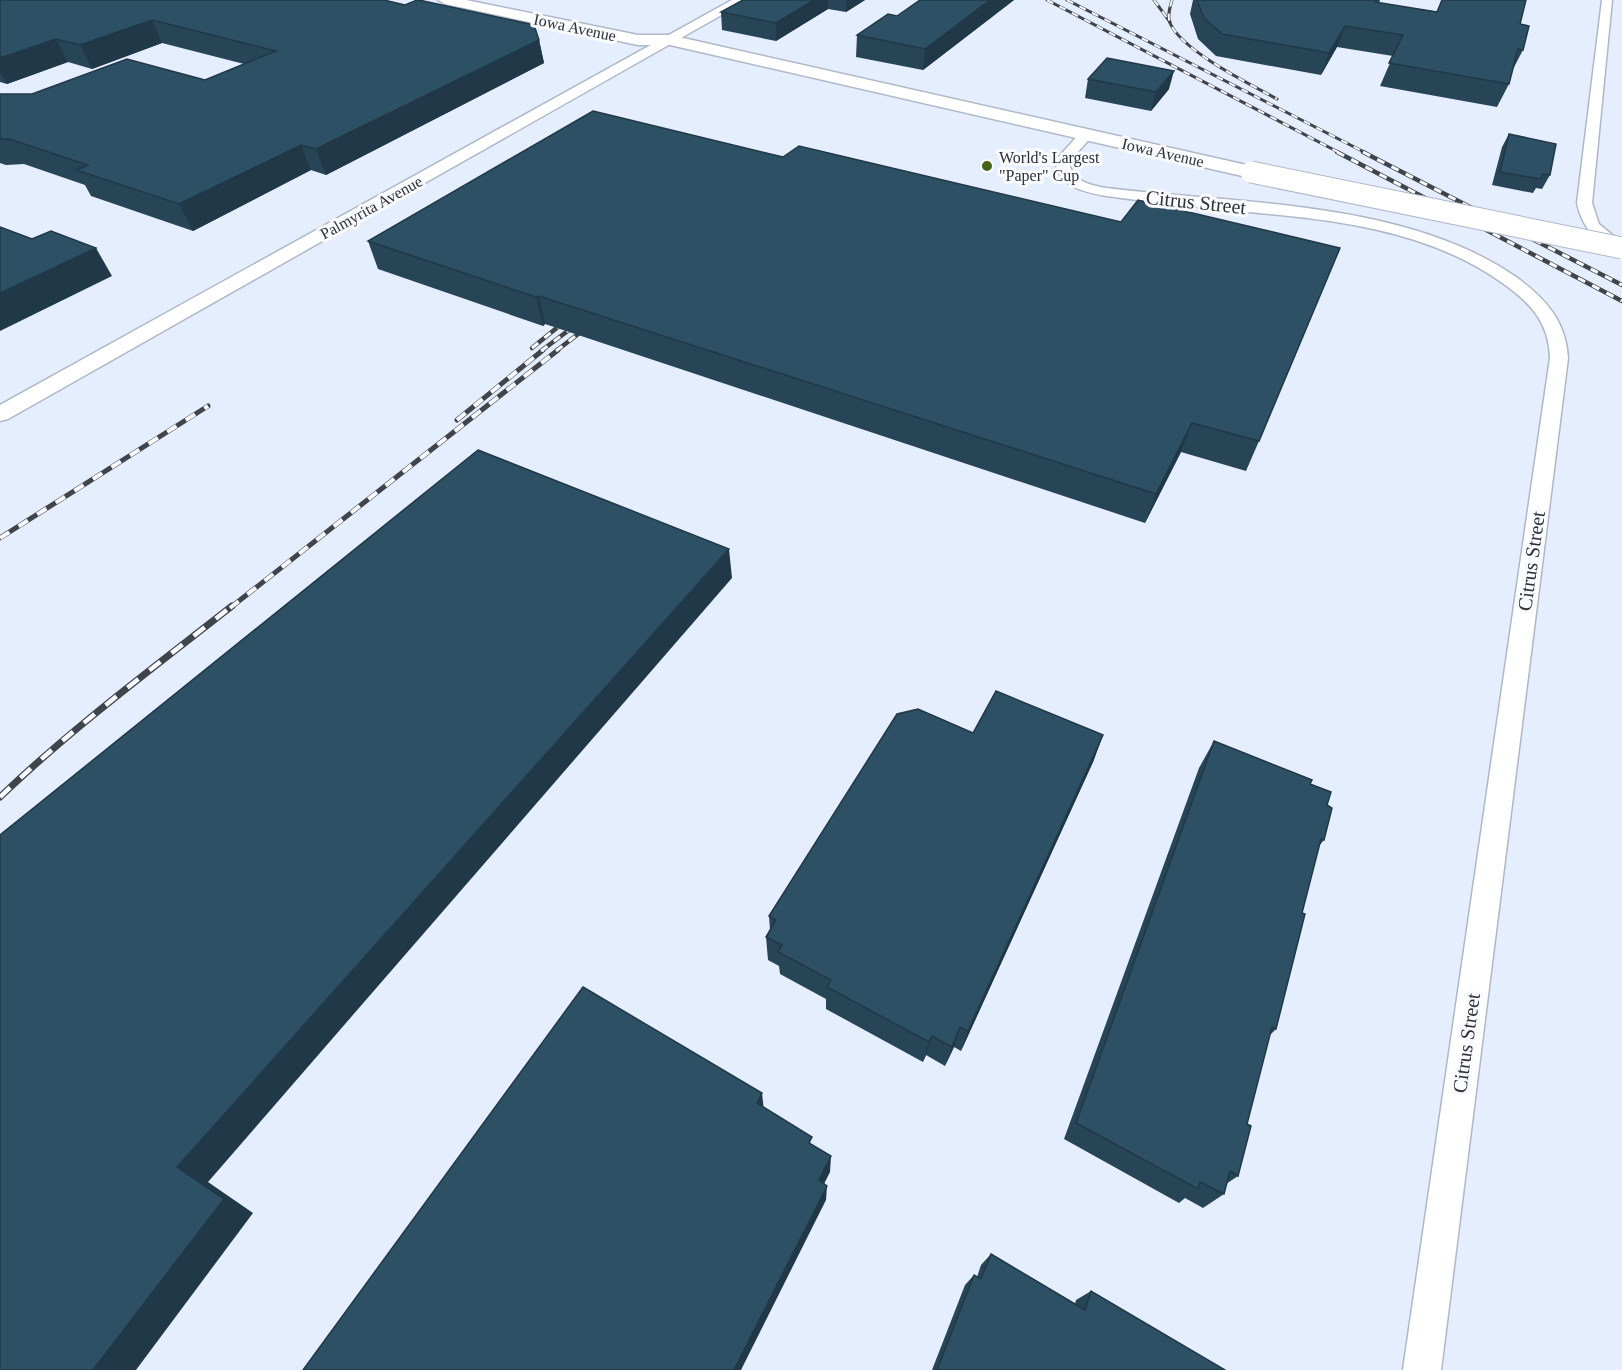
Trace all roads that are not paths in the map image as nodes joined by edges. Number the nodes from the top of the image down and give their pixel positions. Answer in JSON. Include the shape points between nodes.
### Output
{"nodes":[{"id":1,"x":446,"y":0,"type":"edge"},
{"id":2,"x":510,"y":0,"type":"edge"},
{"id":3,"x":742,"y":0,"type":"edge"},
{"id":4,"x":1607,"y":0,"type":"edge"},
{"id":5,"x":670,"y":40,"type":"junction"},
{"id":6,"x":1086,"y":135,"type":"junction"},
{"id":7,"x":1622,"y":249,"type":"edge"},
{"id":8,"x":0,"y":414,"type":"edge"},
{"id":9,"x":1422,"y":1370,"type":"edge"}],
"edges":[{"from":1,"to":5,"type":"main road","name":"Iowa Avenue","via":[[638,40]]},
{"from":2,"to":5,"type":"main road","name":"Iowa Avenue","via":[[657,31]]},
{"from":3,"to":5,"type":"street","name":"Palmyrita Avenue"},
{"from":4,"to":7,"type":"street","via":[[1584,211],[1601,236]]},
{"from":5,"to":6,"type":"main road","name":"Iowa Avenue"},
{"from":5,"to":8,"type":"street","name":"Palmyrita Avenue"},
{"from":6,"to":7,"type":"main road","name":"Iowa Avenue","bridge":true},
{"from":6,"to":9,"type":"street","name":"Citrus Street","via":[[1062,161],[1064,173],[1074,183],[1106,192],[1344,218],[1406,231],[1453,248],[1513,282],[1551,319],[1558,335],[1559,358]]}]}
